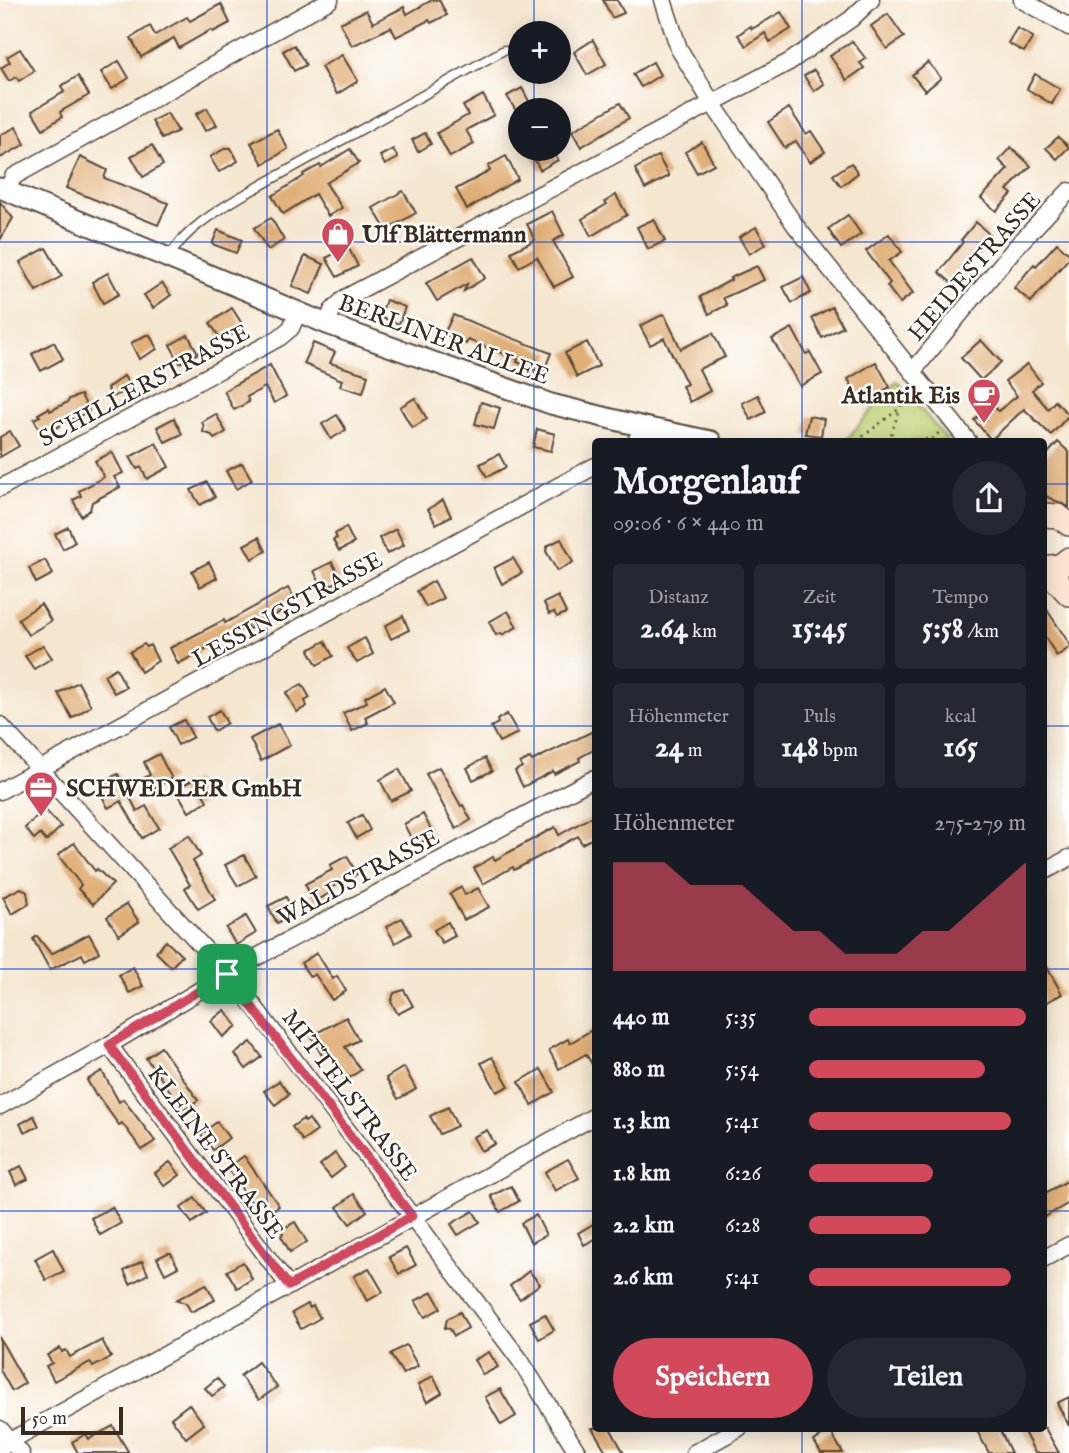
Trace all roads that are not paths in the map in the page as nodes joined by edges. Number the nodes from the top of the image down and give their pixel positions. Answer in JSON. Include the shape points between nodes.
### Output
{"nodes":[{"id":1,"x":330,"y":0,"type":"edge"},
{"id":2,"x":663,"y":0,"type":"edge"},
{"id":3,"x":871,"y":0,"type":"edge"},
{"id":4,"x":1023,"y":0,"type":"edge"},
{"id":5,"x":1069,"y":27,"type":"edge"},
{"id":6,"x":505,"y":50,"type":"dead end"},
{"id":7,"x":712,"y":103,"type":"junction"},
{"id":8,"x":4,"y":190,"type":"edge"},
{"id":9,"x":1069,"y":191,"type":"edge"},
{"id":10,"x":169,"y":258,"type":"junction"},
{"id":11,"x":298,"y":312,"type":"junction"},
{"id":12,"x":327,"y":324,"type":"junction"},
{"id":13,"x":913,"y":371,"type":"junction"},
{"id":14,"x":640,"y":434,"type":"edge"},
{"id":15,"x":681,"y":438,"type":"edge"},
{"id":16,"x":966,"y":438,"type":"edge"},
{"id":17,"x":592,"y":468,"type":"edge"},
{"id":18,"x":0,"y":488,"type":"edge"},
{"id":19,"x":1069,"y":559,"type":"edge"},
{"id":20,"x":1047,"y":568,"type":"edge"},
{"id":21,"x":1047,"y":571,"type":"edge"},
{"id":22,"x":1069,"y":594,"type":"edge"},
{"id":23,"x":0,"y":725,"type":"edge"},
{"id":24,"x":41,"y":770,"type":"junction"},
{"id":25,"x":592,"y":780,"type":"edge"},
{"id":26,"x":0,"y":792,"type":"edge"},
{"id":27,"x":1069,"y":858,"type":"edge"},
{"id":28,"x":1047,"y":870,"type":"edge"},
{"id":29,"x":227,"y":974,"type":"junction"},
{"id":30,"x":109,"y":1045,"type":"junction"},
{"id":31,"x":0,"y":1106,"type":"edge"},
{"id":32,"x":592,"y":1118,"type":"edge"},
{"id":33,"x":412,"y":1216,"type":"junction"},
{"id":34,"x":1069,"y":1245,"type":"edge"},
{"id":35,"x":1047,"y":1257,"type":"edge"},
{"id":36,"x":289,"y":1286,"type":"junction"},
{"id":37,"x":732,"y":1432,"type":"edge"},
{"id":38,"x":8,"y":1443,"type":"edge"},
{"id":39,"x":578,"y":1453,"type":"edge"},
{"id":40,"x":694,"y":1453,"type":"edge"}],
"edges":[{"from":1,"to":8,"type":"street","via":[[13,177]]},
{"from":2,"to":7,"type":"street","via":[[679,49]]},
{"from":3,"to":7,"type":"street","via":[[789,62]]},
{"from":4,"to":5,"type":"street"},
{"from":6,"to":10,"type":"lane","via":[[240,197],[175,246]]},
{"from":7,"to":12,"type":"street","via":[[345,298]]},
{"from":7,"to":13,"type":"street","via":[[795,225]]},
{"from":8,"to":10,"type":"street","name":"BERLINER ALLEE"},
{"from":9,"to":13,"type":"street","name":"HEIDESTRASSE","via":[[1014,249]]},
{"from":10,"to":11,"type":"street","name":"BERLINER ALLEE"},
{"from":11,"to":12,"type":"street","name":"BERLINER ALLEE"},
{"from":11,"to":18,"type":"street","name":"SCHILLERSTRASSE","via":[[291,328],[279,338]]},
{"from":12,"to":14,"type":"street","name":"BERLINER ALLEE"},
{"from":13,"to":16,"type":"street"},
{"from":14,"to":15,"type":"street","name":"BERLINER ALLEE"},
{"from":17,"to":24,"type":"street","name":"LESSINGSTRASSE"},
{"from":19,"to":20,"type":"main road"},
{"from":21,"to":22,"type":"main road"},
{"from":23,"to":24,"type":"street","name":"MITTELSTRASSE"},
{"from":24,"to":26,"type":"street","name":"LESSINGSTRASSE"},
{"from":24,"to":29,"type":"street","name":"MITTELSTRASSE"},
{"from":25,"to":29,"type":"street","name":"WALDSTRASSE"},
{"from":27,"to":28,"type":"street"},
{"from":29,"to":30,"type":"street","name":"WALDSTRASSE"},
{"from":29,"to":33,"type":"street","name":"MITTELSTRASSE"},
{"from":30,"to":31,"type":"street","name":"WALDSTRASSE"},
{"from":30,"to":36,"type":"street","name":"KLEINE STRASSE"},
{"from":32,"to":33,"type":"street"},
{"from":33,"to":36,"type":"street"},
{"from":33,"to":39,"type":"street","name":"MITTELSTRASSE","via":[[520,1360]]},
{"from":34,"to":35,"type":"street"},
{"from":36,"to":38,"type":"street"},
{"from":37,"to":40,"type":"street"}]}
